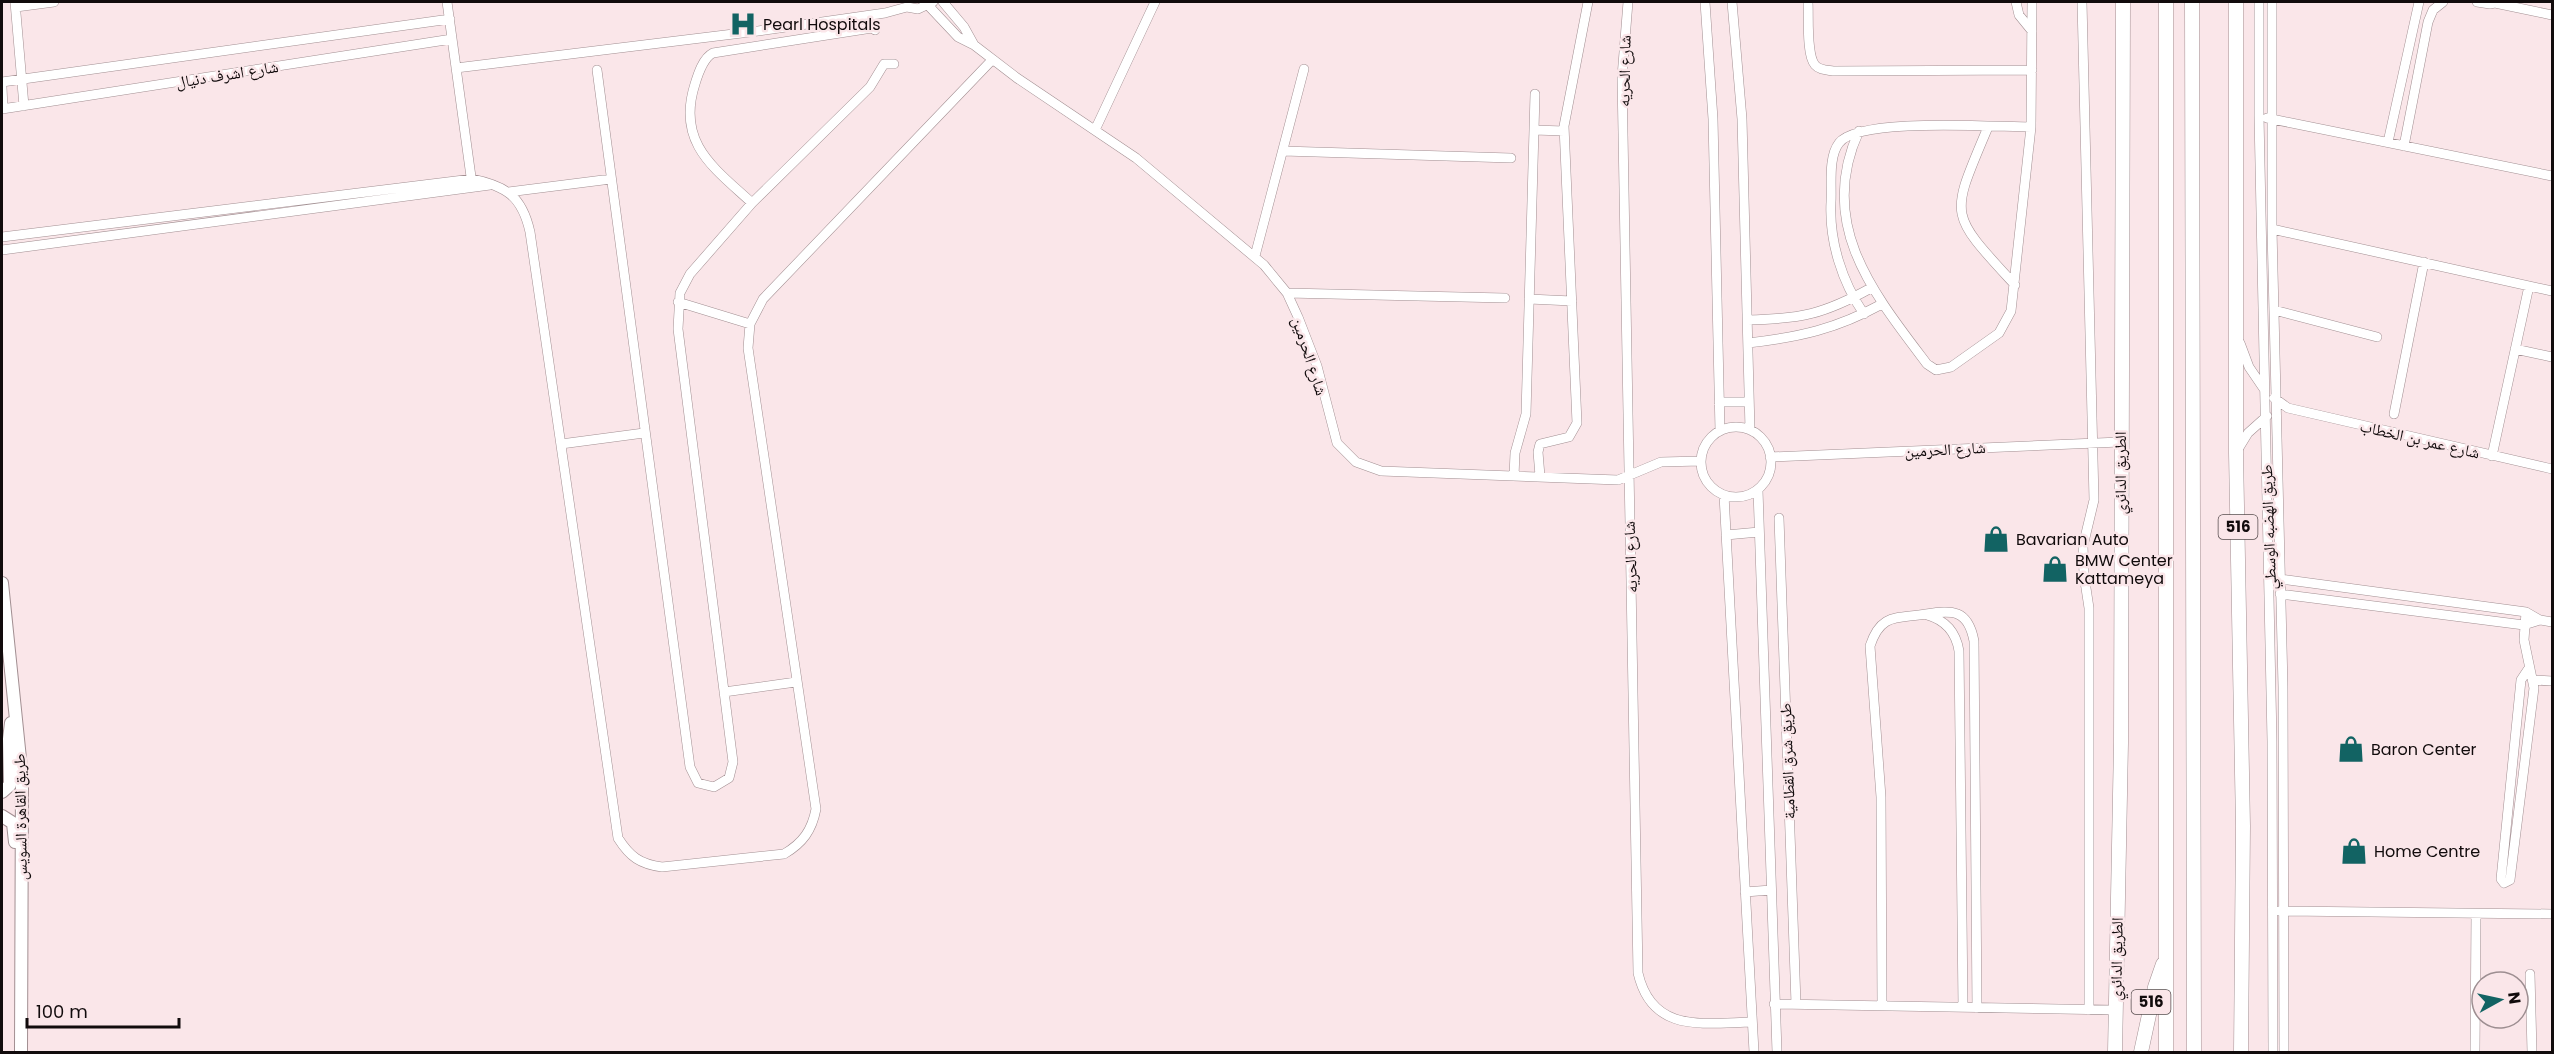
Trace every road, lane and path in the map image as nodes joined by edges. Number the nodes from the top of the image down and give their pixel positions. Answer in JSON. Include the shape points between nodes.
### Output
{"nodes":[{"id":1,"x":54,"y":2,"type":"edge"},
{"id":2,"x":447,"y":2,"type":"edge"},
{"id":3,"x":943,"y":2,"type":"edge"},
{"id":4,"x":1155,"y":2,"type":"edge"},
{"id":5,"x":1588,"y":2,"type":"edge"},
{"id":6,"x":1628,"y":2,"type":"edge"},
{"id":7,"x":1705,"y":2,"type":"edge"},
{"id":8,"x":1732,"y":2,"type":"edge"},
{"id":9,"x":1808,"y":2,"type":"edge"},
{"id":10,"x":2016,"y":2,"type":"edge"},
{"id":11,"x":2032,"y":2,"type":"edge"},
{"id":12,"x":2082,"y":2,"type":"edge"},
{"id":13,"x":2123,"y":2,"type":"edge"},
{"id":14,"x":2166,"y":2,"type":"edge"},
{"id":15,"x":2192,"y":2,"type":"edge"},
{"id":16,"x":2236,"y":2,"type":"edge"},
{"id":17,"x":2259,"y":2,"type":"edge"},
{"id":18,"x":2272,"y":2,"type":"edge"},
{"id":19,"x":2419,"y":2,"type":"edge"},
{"id":20,"x":2443,"y":2,"type":"edge"},
{"id":21,"x":2477,"y":2,"type":"edge"},
{"id":22,"x":2497,"y":2,"type":"edge"},
{"id":23,"x":928,"y":3,"type":"edge"},
{"id":24,"x":16,"y":4,"type":"edge"},
{"id":25,"x":908,"y":4,"type":"edge"},
{"id":26,"x":2553,"y":15,"type":"edge"},
{"id":27,"x":450,"y":19,"type":"junction"},
{"id":28,"x":777,"y":28,"type":"junction"},
{"id":29,"x":875,"y":30,"type":"dead end"},
{"id":30,"x":758,"y":31,"type":"junction"},
{"id":31,"x":2032,"y":31,"type":"junction"},
{"id":32,"x":452,"y":39,"type":"junction"},
{"id":33,"x":779,"y":43,"type":"junction"},
{"id":34,"x":974,"y":45,"type":"junction"},
{"id":35,"x":759,"y":46,"type":"junction"},
{"id":36,"x":992,"y":60,"type":"junction"},
{"id":37,"x":894,"y":64,"type":"dead end"},
{"id":38,"x":456,"y":68,"type":"junction"},
{"id":39,"x":1304,"y":69,"type":"dead end"},
{"id":40,"x":597,"y":70,"type":"dead end"},
{"id":41,"x":2032,"y":70,"type":"junction"},
{"id":42,"x":22,"y":79,"type":"junction"},
{"id":43,"x":2,"y":82,"type":"edge"},
{"id":44,"x":2,"y":87,"type":"edge"},
{"id":45,"x":1535,"y":94,"type":"dead end"},
{"id":46,"x":24,"y":105,"type":"junction"},
{"id":47,"x":2,"y":109,"type":"edge"},
{"id":48,"x":2259,"y":116,"type":"junction"},
{"id":49,"x":2271,"y":119,"type":"junction"},
{"id":50,"x":1989,"y":127,"type":"junction"},
{"id":51,"x":2031,"y":128,"type":"junction"},
{"id":52,"x":1095,"y":130,"type":"junction"},
{"id":53,"x":1534,"y":130,"type":"junction"},
{"id":54,"x":1564,"y":131,"type":"junction"},
{"id":55,"x":1858,"y":131,"type":"junction"},
{"id":56,"x":2388,"y":142,"type":"junction"},
{"id":57,"x":2404,"y":146,"type":"junction"},
{"id":58,"x":1283,"y":151,"type":"junction"},
{"id":59,"x":1511,"y":158,"type":"dead end"},
{"id":60,"x":2553,"y":176,"type":"edge"},
{"id":61,"x":611,"y":178,"type":"junction"},
{"id":62,"x":472,"y":184,"type":"junction"},
{"id":63,"x":508,"y":192,"type":"junction"},
{"id":64,"x":752,"y":203,"type":"junction"},
{"id":65,"x":1845,"y":207,"type":"junction"},
{"id":66,"x":1831,"y":208,"type":"junction"},
{"id":67,"x":2272,"y":229,"type":"junction"},
{"id":68,"x":2,"y":237,"type":"edge"},
{"id":69,"x":2,"y":250,"type":"edge"},
{"id":70,"x":1255,"y":256,"type":"junction"},
{"id":71,"x":2424,"y":262,"type":"junction"},
{"id":72,"x":2015,"y":285,"type":"junction"},
{"id":73,"x":2529,"y":286,"type":"junction"},
{"id":74,"x":1871,"y":288,"type":"junction"},
{"id":75,"x":2553,"y":291,"type":"edge"},
{"id":76,"x":1287,"y":293,"type":"junction"},
{"id":77,"x":1505,"y":298,"type":"dead end"},
{"id":78,"x":1853,"y":298,"type":"junction"},
{"id":79,"x":1529,"y":299,"type":"junction"},
{"id":80,"x":1572,"y":300,"type":"junction"},
{"id":81,"x":678,"y":302,"type":"junction"},
{"id":82,"x":1882,"y":304,"type":"junction"},
{"id":83,"x":2274,"y":310,"type":"junction"},
{"id":84,"x":1864,"y":314,"type":"junction"},
{"id":85,"x":1748,"y":320,"type":"junction"},
{"id":86,"x":750,"y":324,"type":"junction"},
{"id":87,"x":2237,"y":330,"type":"junction"},
{"id":88,"x":2377,"y":336,"type":"dead end"},
{"id":89,"x":1748,"y":343,"type":"junction"},
{"id":90,"x":2515,"y":349,"type":"junction"},
{"id":91,"x":2553,"y":357,"type":"edge"},
{"id":92,"x":2264,"y":388,"type":"junction"},
{"id":93,"x":2276,"y":400,"type":"junction"},
{"id":94,"x":1719,"y":402,"type":"junction"},
{"id":95,"x":1749,"y":402,"type":"junction"},
{"id":96,"x":2288,"y":408,"type":"junction"},
{"id":97,"x":2277,"y":411,"type":"junction"},
{"id":98,"x":2394,"y":414,"type":"dead end"},
{"id":99,"x":2264,"y":418,"type":"junction"},
{"id":100,"x":1750,"y":430,"type":"junction"},
{"id":101,"x":1720,"y":432,"type":"junction"},
{"id":102,"x":644,"y":433,"type":"junction"},
{"id":103,"x":2120,"y":441,"type":"junction"},
{"id":104,"x":2091,"y":443,"type":"junction"},
{"id":105,"x":561,"y":444,"type":"junction"},
{"id":106,"x":2236,"y":453,"type":"junction"},
{"id":107,"x":2492,"y":456,"type":"junction"},
{"id":108,"x":1770,"y":457,"type":"junction"},
{"id":109,"x":1701,"y":461,"type":"junction"},
{"id":110,"x":2553,"y":470,"type":"edge"},
{"id":111,"x":1514,"y":476,"type":"junction"},
{"id":112,"x":1540,"y":476,"type":"junction"},
{"id":113,"x":1628,"y":477,"type":"junction"},
{"id":114,"x":1758,"y":490,"type":"junction"},
{"id":115,"x":1724,"y":495,"type":"junction"},
{"id":116,"x":1779,"y":518,"type":"dead end"},
{"id":117,"x":1759,"y":532,"type":"junction"},
{"id":118,"x":1726,"y":535,"type":"junction"},
{"id":119,"x":2280,"y":579,"type":"junction"},
{"id":120,"x":2,"y":583,"type":"edge"},
{"id":121,"x":2383,"y":592,"type":"junction"},
{"id":122,"x":2280,"y":594,"type":"junction"},
{"id":123,"x":2455,"y":602,"type":"junction"},
{"id":124,"x":2381,"y":607,"type":"junction"},
{"id":125,"x":2526,"y":612,"type":"junction"},
{"id":126,"x":1924,"y":615,"type":"junction"},
{"id":127,"x":2453,"y":616,"type":"junction"},
{"id":128,"x":2540,"y":620,"type":"junction"},
{"id":129,"x":2553,"y":622,"type":"edge"},
{"id":130,"x":2524,"y":625,"type":"junction"},
{"id":131,"x":1960,"y":666,"type":"junction"},
{"id":132,"x":1975,"y":666,"type":"junction"},
{"id":133,"x":2529,"y":668,"type":"junction"},
{"id":134,"x":2533,"y":680,"type":"junction"},
{"id":135,"x":2553,"y":681,"type":"edge"},
{"id":136,"x":796,"y":682,"type":"junction"},
{"id":137,"x":724,"y":692,"type":"junction"},
{"id":138,"x":14,"y":715,"type":"junction"},
{"id":139,"x":2,"y":792,"type":"edge"},
{"id":140,"x":1961,"y":803,"type":"junction"},
{"id":141,"x":1976,"y":803,"type":"junction"},
{"id":142,"x":2,"y":816,"type":"edge"},
{"id":143,"x":22,"y":872,"type":"junction"},
{"id":144,"x":1771,"y":890,"type":"junction"},
{"id":145,"x":1745,"y":892,"type":"junction"},
{"id":146,"x":2273,"y":911,"type":"junction"},
{"id":147,"x":2284,"y":911,"type":"junction"},
{"id":148,"x":2476,"y":914,"type":"junction"},
{"id":149,"x":2553,"y":914,"type":"edge"},
{"id":150,"x":1962,"y":921,"type":"junction"},
{"id":151,"x":1977,"y":921,"type":"junction"},
{"id":152,"x":2166,"y":954,"type":"junction"},
{"id":153,"x":2530,"y":974,"type":"dead end"},
{"id":154,"x":1774,"y":1004,"type":"junction"},
{"id":155,"x":1796,"y":1004,"type":"junction"},
{"id":156,"x":1881,"y":1006,"type":"junction"},
{"id":157,"x":1963,"y":1007,"type":"junction"},
{"id":158,"x":1977,"y":1008,"type":"junction"},
{"id":159,"x":2089,"y":1010,"type":"junction"},
{"id":160,"x":2115,"y":1010,"type":"junction"},
{"id":161,"x":1752,"y":1022,"type":"junction"},
{"id":162,"x":21,"y":1053,"type":"edge"},
{"id":163,"x":1754,"y":1053,"type":"edge"},
{"id":164,"x":1777,"y":1053,"type":"edge"},
{"id":165,"x":2115,"y":1053,"type":"edge"},
{"id":166,"x":2141,"y":1053,"type":"edge"},
{"id":167,"x":2166,"y":1053,"type":"edge"},
{"id":168,"x":2194,"y":1053,"type":"edge"},
{"id":169,"x":2241,"y":1053,"type":"edge"},
{"id":170,"x":2273,"y":1053,"type":"edge"},
{"id":171,"x":2284,"y":1053,"type":"edge"},
{"id":172,"x":2475,"y":1053,"type":"edge"},
{"id":173,"x":2532,"y":1053,"type":"edge"}],
"edges":[{"from":1,"to":24,"type":"street"},
{"from":2,"to":27,"type":"street"},
{"from":3,"to":34,"type":"street","name":"شارع الحرمين"},
{"from":4,"to":52,"type":"street"},
{"from":5,"to":54,"type":"street"},
{"from":6,"to":113,"type":"street","name":"شارع الحريه","via":[[1622,77]]},
{"from":7,"to":94,"type":"street","via":[[1713,119]]},
{"from":8,"to":85,"type":"street","via":[[1742,119]]},
{"from":9,"to":41,"type":"street","via":[[1810,54],[1820,68]]},
{"from":10,"to":31,"type":"street","via":[[2019,15]]},
{"from":11,"to":31,"type":"street"},
{"from":12,"to":104,"type":"street"},
{"from":13,"to":103,"type":"highway","name":"الطريق الدائري","number":"516"},
{"from":14,"to":152,"type":"highway","number":"516"},
{"from":15,"to":168,"type":"highway","number":"516"},
{"from":16,"to":87,"type":"highway","number":"516"},
{"from":17,"to":48,"type":"street","name":"طريق الهضبه الوسطي"},
{"from":18,"to":49,"type":"street","name":"طريق الهضبه الوسطي"},
{"from":19,"to":56,"type":"street"},
{"from":20,"to":57,"type":"street","via":[[2433,10],[2428,22]]},
{"from":21,"to":22,"type":"street"},
{"from":22,"to":26,"type":"street"},
{"from":23,"to":25,"type":"street","via":[[918,9]]},
{"from":23,"to":34,"type":"street","name":"شارع الحرمين","via":[[958,37]]},
{"from":24,"to":42,"type":"street"},
{"from":25,"to":28,"type":"street","via":[[891,12]]},
{"from":27,"to":32,"type":"street"},
{"from":27,"to":42,"type":"street","name":"شارع اشرف دنيال"},
{"from":28,"to":30,"type":"street"},
{"from":28,"to":33,"type":"street"},
{"from":29,"to":33,"type":"street"},
{"from":30,"to":35,"type":"street"},
{"from":30,"to":38,"type":"street"},
{"from":31,"to":41,"type":"street"},
{"from":32,"to":38,"type":"street"},
{"from":32,"to":46,"type":"street","name":"شارع اشرف دنيال"},
{"from":33,"to":35,"type":"street"},
{"from":34,"to":36,"type":"street","name":"شارع الحرمين"},
{"from":35,"to":64,"type":"street","via":[[708,56],[690,106],[690,120],[705,159]]},
{"from":36,"to":52,"type":"street","name":"شارع الحرمين"},
{"from":36,"to":86,"type":"street","via":[[763,299]]},
{"from":37,"to":64,"type":"street","via":[[884,64],[870,87]]},
{"from":38,"to":62,"type":"street"},
{"from":39,"to":58,"type":"street"},
{"from":40,"to":61,"type":"street"},
{"from":41,"to":51,"type":"street"},
{"from":42,"to":43,"type":"street","name":"شارع اشرف دنيال"},
{"from":42,"to":46,"type":"street"},
{"from":44,"to":47,"type":"street"},
{"from":45,"to":53,"type":"street"},
{"from":46,"to":47,"type":"street","name":"شارع اشرف دنيال"},
{"from":48,"to":49,"type":"street"},
{"from":48,"to":92,"type":"street","name":"طريق الهضبه الوسطي"},
{"from":49,"to":56,"type":"street"},
{"from":49,"to":67,"type":"street","name":"طريق الهضبه الوسطي"},
{"from":50,"to":51,"type":"street"},
{"from":50,"to":55,"type":"street","via":[[1877,127]]},
{"from":50,"to":72,"type":"street","via":[[1962,189],[1961,212],[1969,234]]},
{"from":51,"to":72,"type":"street"},
{"from":52,"to":70,"type":"street","name":"شارع الحرمين"},
{"from":53,"to":54,"type":"street"},
{"from":53,"to":79,"type":"street"},
{"from":54,"to":80,"type":"street"},
{"from":55,"to":65,"type":"street","via":[[1845,174]]},
{"from":55,"to":66,"type":"street","via":[[1844,138],[1834,152]]},
{"from":56,"to":57,"type":"street"},
{"from":57,"to":60,"type":"street"},
{"from":58,"to":59,"type":"street"},
{"from":58,"to":70,"type":"street"},
{"from":61,"to":63,"type":"street"},
{"from":61,"to":102,"type":"street"},
{"from":62,"to":63,"type":"street","via":[[495,184]]},
{"from":62,"to":68,"type":"street"},
{"from":62,"to":69,"type":"street"},
{"from":63,"to":105,"type":"street","via":[[527,217]]},
{"from":64,"to":81,"type":"street","via":[[690,274]]},
{"from":65,"to":66,"type":"street"},
{"from":65,"to":74,"type":"street","via":[[1856,257]]},
{"from":66,"to":78,"type":"street","via":[[1839,263]]},
{"from":67,"to":71,"type":"street"},
{"from":67,"to":83,"type":"street","name":"طريق الهضبه الوسطي"},
{"from":70,"to":76,"type":"street","name":"شارع الحرمين"},
{"from":71,"to":73,"type":"street"},
{"from":71,"to":98,"type":"street"},
{"from":72,"to":82,"type":"street","via":[[2005,326],[1944,371],[1930,367]]},
{"from":73,"to":75,"type":"street"},
{"from":73,"to":90,"type":"street"},
{"from":74,"to":78,"type":"street"},
{"from":74,"to":82,"type":"street"},
{"from":76,"to":77,"type":"street"},
{"from":76,"to":111,"type":"street","name":"شارع الحرمين","via":[[1311,350],[1332,430],[1356,462],[1381,471]]},
{"from":78,"to":84,"type":"street"},
{"from":78,"to":85,"type":"street","via":[[1810,315]]},
{"from":79,"to":80,"type":"street"},
{"from":79,"to":111,"type":"street","via":[[1526,414],[1515,453]]},
{"from":80,"to":112,"type":"street","via":[[1577,427],[1566,438],[1540,444]]},
{"from":81,"to":86,"type":"street"},
{"from":81,"to":137,"type":"street","via":[[678,329]]},
{"from":82,"to":84,"type":"street"},
{"from":83,"to":88,"type":"street"},
{"from":83,"to":93,"type":"street","name":"طريق الهضبه الوسطي"},
{"from":84,"to":89,"type":"street","via":[[1809,334]]},
{"from":85,"to":89,"type":"street"},
{"from":86,"to":136,"type":"street","via":[[748,348]]},
{"from":87,"to":92,"type":"street","name":"شارع عمر بن الخطاب","via":[[2246,362]]},
{"from":87,"to":106,"type":"highway","number":"516"},
{"from":89,"to":95,"type":"street"},
{"from":90,"to":91,"type":"street"},
{"from":90,"to":107,"type":"street"},
{"from":92,"to":93,"type":"street","name":"شارع عمر بن الخطاب"},
{"from":92,"to":99,"type":"street","name":"طريق الهضبه الوسطي"},
{"from":93,"to":96,"type":"street","name":"شارع عمر بن الخطاب"},
{"from":93,"to":97,"type":"street","name":"طريق الهضبه الوسطي"},
{"from":94,"to":95,"type":"street"},
{"from":94,"to":101,"type":"street"},
{"from":95,"to":100,"type":"street"},
{"from":96,"to":97,"type":"street","name":"شارع عمر بن الخطاب"},
{"from":96,"to":107,"type":"street","name":"شارع عمر بن الخطاب"},
{"from":97,"to":99,"type":"street","name":"شارع عمر بن الخطاب"},
{"from":97,"to":119,"type":"street","name":"طريق الهضبه الوسطي"},
{"from":99,"to":106,"type":"street","name":"شارع عمر بن الخطاب","via":[[2248,433]]},
{"from":99,"to":146,"type":"street","name":"طريق الهضبه الوسطي","via":[[2270,578]]},
{"from":100,"to":101,"type":"street","via":[[1730,428]]},
{"from":100,"to":108,"type":"street","via":[[1764,441]]},
{"from":101,"to":109,"type":"street","via":[[1707,444]]},
{"from":102,"to":105,"type":"street"},
{"from":102,"to":137,"type":"street","via":[[690,767],[698,783],[706,787],[723,784],[733,771]]},
{"from":103,"to":104,"type":"street","name":"شارع الحرمين"},
{"from":103,"to":160,"type":"highway","name":"الطريق الدائري","number":"516","via":[[2121,743]]},
{"from":104,"to":108,"type":"street","name":"شارع الحرمين"},
{"from":104,"to":159,"type":"street","via":[[2093,506],[2083,546],[2089,608]]},
{"from":105,"to":136,"type":"street","via":[[614,821],[628,854],[644,864],[662,867],[784,854],[797,846],[813,823],[816,809]]},
{"from":106,"to":169,"type":"highway","number":"516","via":[[2243,834]]},
{"from":107,"to":110,"type":"street","name":"شارع عمر بن الخطاب"},
{"from":108,"to":114,"type":"street","via":[[1768,475]]},
{"from":109,"to":113,"type":"street","name":"شارع الحرمين","via":[[1661,462]]},
{"from":109,"to":115,"type":"street","via":[[1707,482]]},
{"from":111,"to":112,"type":"street","name":"شارع الحرمين"},
{"from":112,"to":113,"type":"street","name":"شارع الحرمين","via":[[1615,480]]},
{"from":113,"to":161,"type":"street","name":"شارع الحريه","via":[[1640,981],[1647,998],[1680,1022]]},
{"from":114,"to":115,"type":"street","via":[[1741,497]]},
{"from":114,"to":117,"type":"street"},
{"from":115,"to":118,"type":"street"},
{"from":116,"to":155,"type":"street","name":"طريق شرق القطامية"},
{"from":117,"to":118,"type":"street"},
{"from":117,"to":144,"type":"street"},
{"from":118,"to":145,"type":"street"},
{"from":119,"to":121,"type":"street"},
{"from":119,"to":122,"type":"street","name":"طريق الهضبه الوسطي"},
{"from":120,"to":138,"type":"main road","name":"طريق القاهرة السويس"},
{"from":121,"to":123,"type":"street"},
{"from":121,"to":124,"type":"street"},
{"from":122,"to":124,"type":"street"},
{"from":122,"to":147,"type":"street","name":"طريق الهضبه الوسطي"},
{"from":123,"to":125,"type":"street"},
{"from":123,"to":127,"type":"street"},
{"from":124,"to":127,"type":"street"},
{"from":125,"to":128,"type":"street"},
{"from":125,"to":130,"type":"street"},
{"from":126,"to":131,"type":"street","via":[[1941,620],[1952,631]]},
{"from":126,"to":132,"type":"street","via":[[1952,611],[1964,618],[1973,636]]},
{"from":126,"to":156,"type":"street","via":[[1889,619],[1876,632],[1870,646],[1881,797]]},
{"from":127,"to":130,"type":"street"},
{"from":128,"to":129,"type":"street"},
{"from":128,"to":130,"type":"street"},
{"from":130,"to":133,"type":"street"},
{"from":131,"to":132,"type":"street"},
{"from":131,"to":140,"type":"street"},
{"from":132,"to":141,"type":"street"},
{"from":133,"to":134,"type":"street"},
{"from":133,"to":134,"type":"street","via":[[2521,681],[2501,879],[2504,883],[2510,880]]},
{"from":134,"to":135,"type":"street"},
{"from":136,"to":137,"type":"street"},
{"from":138,"to":139,"type":"main road","via":[[9,739],[10,785]]},
{"from":138,"to":143,"type":"main road","name":"طريق القاهرة السويس","via":[[22,778]]},
{"from":140,"to":141,"type":"street"},
{"from":140,"to":150,"type":"street"},
{"from":141,"to":151,"type":"street"},
{"from":142,"to":143,"type":"main road","via":[[13,823]]},
{"from":143,"to":162,"type":"main road","name":"طريق القاهرة السويس"},
{"from":144,"to":145,"type":"street"},
{"from":144,"to":154,"type":"street"},
{"from":145,"to":161,"type":"street"},
{"from":146,"to":147,"type":"street"},
{"from":146,"to":170,"type":"street","name":"طريق الهضبه الوسطي"},
{"from":147,"to":148,"type":"street"},
{"from":147,"to":171,"type":"street","name":"طريق الهضبه الوسطي"},
{"from":148,"to":149,"type":"street"},
{"from":148,"to":172,"type":"street"},
{"from":150,"to":151,"type":"street"},
{"from":150,"to":157,"type":"street"},
{"from":151,"to":158,"type":"street"},
{"from":152,"to":166,"type":"highway","number":"516"},
{"from":152,"to":167,"type":"highway","number":"516"},
{"from":153,"to":173,"type":"street"},
{"from":154,"to":155,"type":"street"},
{"from":154,"to":164,"type":"street"},
{"from":155,"to":156,"type":"street"},
{"from":156,"to":157,"type":"street"},
{"from":157,"to":158,"type":"street"},
{"from":158,"to":159,"type":"street"},
{"from":159,"to":160,"type":"street"},
{"from":160,"to":165,"type":"highway","name":"الطريق الدائري","number":"516"},
{"from":161,"to":163,"type":"street"}]}
